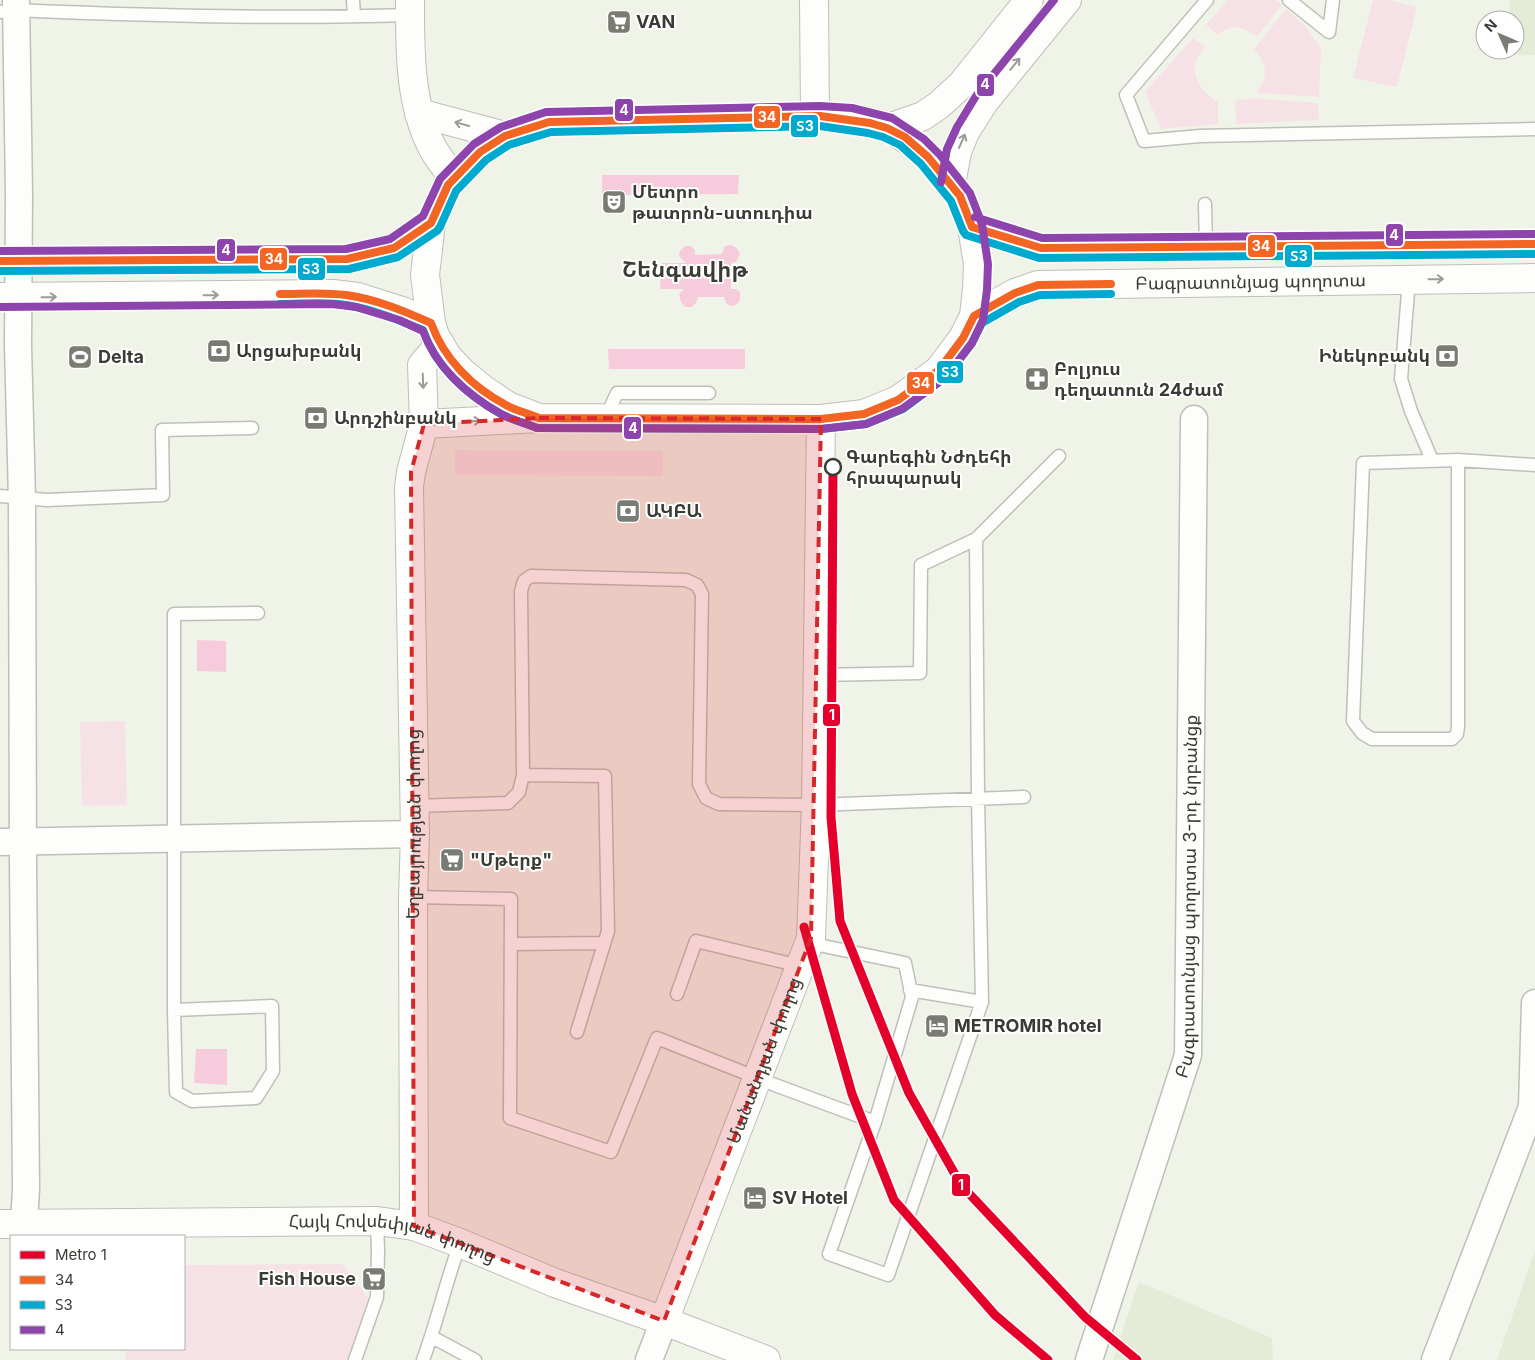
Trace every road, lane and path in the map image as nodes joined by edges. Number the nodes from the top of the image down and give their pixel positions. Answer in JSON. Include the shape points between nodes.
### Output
{"nodes":[{"id":1,"x":353,"y":0,"type":"edge"},
{"id":2,"x":814,"y":0,"type":"edge"},
{"id":3,"x":1029,"y":0,"type":"edge"},
{"id":4,"x":1066,"y":0,"type":"edge"},
{"id":5,"x":1207,"y":0,"type":"edge"},
{"id":6,"x":1289,"y":0,"type":"edge"},
{"id":7,"x":1334,"y":0,"type":"edge"},
{"id":8,"x":11,"y":7,"type":"edge"},
{"id":9,"x":410,"y":7,"type":"edge"},
{"id":10,"x":354,"y":16,"type":"junction"},
{"id":11,"x":419,"y":113,"type":"junction"},
{"id":12,"x":815,"y":116,"type":"junction"},
{"id":13,"x":889,"y":128,"type":"junction"},
{"id":14,"x":1535,"y":129,"type":"edge"},
{"id":15,"x":505,"y":136,"type":"junction"},
{"id":16,"x":454,"y":178,"type":"junction"},
{"id":17,"x":951,"y":184,"type":"junction"},
{"id":18,"x":1205,"y":204,"type":"dead end"},
{"id":19,"x":431,"y":222,"type":"junction"},
{"id":20,"x":972,"y":227,"type":"junction"},
{"id":21,"x":1535,"y":244,"type":"edge"},
{"id":22,"x":1206,"y":247,"type":"junction"},
{"id":23,"x":9,"y":262,"type":"edge"},
{"id":24,"x":1535,"y":278,"type":"edge"},
{"id":25,"x":1409,"y":280,"type":"junction"},
{"id":26,"x":9,"y":297,"type":"edge"},
{"id":27,"x":974,"y":316,"type":"junction"},
{"id":28,"x":436,"y":334,"type":"junction"},
{"id":29,"x":710,"y":393,"type":"dead end"},
{"id":30,"x":606,"y":417,"type":"junction"},
{"id":31,"x":539,"y":418,"type":"junction"},
{"id":32,"x":820,"y":419,"type":"junction"},
{"id":33,"x":1194,"y":419,"type":"dead end"},
{"id":34,"x":424,"y":424,"type":"junction"},
{"id":35,"x":252,"y":428,"type":"dead end"},
{"id":36,"x":1059,"y":456,"type":"dead end"},
{"id":37,"x":1432,"y":460,"type":"junction"},
{"id":38,"x":1458,"y":460,"type":"junction"},
{"id":39,"x":1535,"y":465,"type":"edge"},
{"id":40,"x":11,"y":497,"type":"edge"},
{"id":41,"x":976,"y":539,"type":"junction"},
{"id":42,"x":258,"y":613,"type":"dead end"},
{"id":43,"x":818,"y":675,"type":"junction"},
{"id":44,"x":523,"y":775,"type":"junction"},
{"id":45,"x":1024,"y":796,"type":"dead end"},
{"id":46,"x":978,"y":798,"type":"junction"},
{"id":47,"x":816,"y":805,"type":"junction"},
{"id":48,"x":414,"y":806,"type":"junction"},
{"id":49,"x":415,"y":834,"type":"junction"},
{"id":50,"x":175,"y":838,"type":"junction"},
{"id":51,"x":12,"y":842,"type":"edge"},
{"id":52,"x":413,"y":897,"type":"junction"},
{"id":53,"x":604,"y":943,"type":"junction"},
{"id":54,"x":511,"y":944,"type":"junction"},
{"id":55,"x":804,"y":955,"type":"junction"},
{"id":56,"x":910,"y":990,"type":"junction"},
{"id":57,"x":677,"y":994,"type":"dead end"},
{"id":58,"x":982,"y":1002,"type":"junction"},
{"id":59,"x":1535,"y":1003,"type":"edge"},
{"id":60,"x":174,"y":1010,"type":"junction"},
{"id":61,"x":576,"y":1032,"type":"dead end"},
{"id":62,"x":757,"y":1078,"type":"junction"},
{"id":63,"x":875,"y":1122,"type":"junction"},
{"id":64,"x":377,"y":1221,"type":"junction"},
{"id":65,"x":414,"y":1226,"type":"junction"},
{"id":66,"x":16,"y":1228,"type":"edge"},
{"id":67,"x":460,"y":1243,"type":"junction"},
{"id":68,"x":664,"y":1321,"type":"junction"},
{"id":69,"x":432,"y":1337,"type":"junction"},
{"id":70,"x":356,"y":1360,"type":"edge"},
{"id":71,"x":423,"y":1360,"type":"edge"},
{"id":72,"x":475,"y":1360,"type":"edge"},
{"id":73,"x":649,"y":1360,"type":"edge"},
{"id":74,"x":766,"y":1360,"type":"edge"},
{"id":75,"x":1089,"y":1360,"type":"edge"},
{"id":76,"x":1435,"y":1360,"type":"edge"}],
"edges":[{"from":1,"to":10,"type":"lane"},
{"from":2,"to":12,"type":"main road"},
{"from":3,"to":13,"type":"main road","via":[[962,84],[923,116]]},
{"from":17,"to":4,"type":"main road","one_way":true,"via":[[957,152],[984,102]]},
{"from":5,"to":14,"type":"lane","via":[[1126,96],[1144,140]]},
{"from":6,"to":7,"type":"lane","via":[[1329,32]]},
{"from":8,"to":10,"type":"lane","via":[[147,16]]},
{"from":8,"to":23,"type":"street","via":[[19,195]]},
{"from":9,"to":10,"type":"lane"},
{"from":9,"to":11,"type":"main road","via":[[411,68]]},
{"from":15,"to":11,"type":"main road","one_way":true},
{"from":11,"to":16,"type":"main road","via":[[433,147]]},
{"from":12,"to":13,"type":"main road","via":[[850,118]]},
{"from":12,"to":15,"type":"main road","via":[[549,122]]},
{"from":13,"to":17,"type":"main road","via":[[917,146]]},
{"from":15,"to":16,"type":"main road","via":[[480,152]]},
{"from":16,"to":19,"type":"main road"},
{"from":17,"to":20,"type":"main road","via":[[961,197]]},
{"from":18,"to":22,"type":"lane"},
{"from":19,"to":23,"type":"main road","via":[[394,248],[347,259]]},
{"from":19,"to":28,"type":"main road","via":[[425,275]]},
{"from":20,"to":22,"type":"main road","name":"Բագրատունյաց պողոտա","via":[[1042,248]]},
{"from":20,"to":27,"type":"main road","via":[[978,264]]},
{"from":21,"to":22,"type":"main road","name":"Բագրատունյաց պողոտա"},
{"from":23,"to":26,"type":"street"},
{"from":25,"to":24,"type":"main road","name":"Բագրատունյաց պողոտա","one_way":true},
{"from":25,"to":27,"type":"main road","name":"Բագրատունյաց պողոտա","via":[[1038,285],[1015,293]]},
{"from":25,"to":37,"type":"lane","via":[[1401,379],[1410,411]]},
{"from":26,"to":28,"type":"main road","one_way":true,"via":[[332,294],[358,297],[402,311]]},
{"from":26,"to":40,"type":"street","via":[[18,345]]},
{"from":27,"to":32,"type":"main road","via":[[963,338],[939,370],[898,400],[864,414]]},
{"from":28,"to":31,"type":"main road","via":[[447,356],[484,390],[508,406]]},
{"from":28,"to":34,"type":"main road","name":"Եղբայրության փողոց","one_way":true,"via":[[422,365]]},
{"from":29,"to":30,"type":"lane","via":[[617,393]]},
{"from":30,"to":31,"type":"main road"},
{"from":30,"to":32,"type":"main road"},
{"from":34,"to":31,"type":"main road","one_way":true},
{"from":32,"to":43,"type":"main road","name":"Մանանդյան փողոց"},
{"from":33,"to":75,"type":"street","name":"Բագրատունյաց պողոտա 3-րդ նրբանցք","via":[[1188,1056]]},
{"from":34,"to":48,"type":"main road","name":"Եղբայրության փողոց","via":[[409,487]]},
{"from":35,"to":40,"type":"lane","via":[[162,430],[163,495],[47,500]]},
{"from":36,"to":41,"type":"lane"},
{"from":37,"to":38,"type":"lane"},
{"from":37,"to":38,"type":"lane","via":[[1363,463],[1353,722],[1372,739],[1452,739],[1457,734]]},
{"from":38,"to":39,"type":"lane"},
{"from":40,"to":51,"type":"street"},
{"from":41,"to":43,"type":"lane","via":[[921,565],[920,673]]},
{"from":41,"to":46,"type":"lane"},
{"from":42,"to":50,"type":"lane","via":[[174,614]]},
{"from":43,"to":47,"type":"main road","name":"Մանանդյան փողոց"},
{"from":44,"to":47,"type":"lane","via":[[521,591],[524,581],[531,576],[686,580],[697,585],[702,594],[699,784],[706,798],[719,804]]},
{"from":44,"to":48,"type":"lane","via":[[519,792],[508,803]]},
{"from":44,"to":53,"type":"lane","via":[[605,776],[608,931]]},
{"from":45,"to":46,"type":"lane"},
{"from":46,"to":47,"type":"lane"},
{"from":46,"to":58,"type":"lane"},
{"from":47,"to":55,"type":"main road","name":"Մանանդյան փողոց","via":[[811,938]]},
{"from":48,"to":49,"type":"main road","name":"Եղբայրության փողոց"},
{"from":49,"to":50,"type":"street"},
{"from":49,"to":52,"type":"main road","name":"Եղբայրության փողոց"},
{"from":50,"to":51,"type":"street"},
{"from":50,"to":60,"type":"lane"},
{"from":51,"to":66,"type":"street","via":[[26,1188]]},
{"from":52,"to":54,"type":"lane","via":[[511,899]]},
{"from":52,"to":65,"type":"main road","name":"Եղբայրության փողոց"},
{"from":53,"to":54,"type":"lane"},
{"from":53,"to":61,"type":"lane"},
{"from":54,"to":62,"type":"lane","via":[[510,1118],[611,1152],[657,1038]]},
{"from":55,"to":56,"type":"lane","via":[[905,963]]},
{"from":55,"to":57,"type":"lane","via":[[696,941]]},
{"from":55,"to":62,"type":"main road","name":"Մանանդյան փողոց"},
{"from":56,"to":58,"type":"lane"},
{"from":56,"to":63,"type":"lane","via":[[912,997]]},
{"from":58,"to":63,"type":"lane","via":[[888,1275],[829,1254]]},
{"from":59,"to":76,"type":"street","via":[[1532,1107]]},
{"from":60,"to":60,"type":"lane","via":[[176,1092],[192,1101],[256,1098],[273,1071],[272,1006]]},
{"from":62,"to":63,"type":"lane"},
{"from":62,"to":68,"type":"main road","name":"Մանանդյան փողոց"},
{"from":64,"to":65,"type":"main road","name":"Հայկ Հովսեփյան փողոց"},
{"from":64,"to":66,"type":"main road","name":"Հայկ Հովսեփյան փողոց"},
{"from":64,"to":70,"type":"lane","via":[[377,1297]]},
{"from":65,"to":67,"type":"main road","name":"Հայկ Հովսեփյան փողոց"},
{"from":67,"to":68,"type":"main road","name":"Հայկ Հովսեփյան փողոց","via":[[555,1283]]},
{"from":67,"to":69,"type":"lane"},
{"from":68,"to":73,"type":"street","name":"Մանանդյան փողոց"},
{"from":68,"to":74,"type":"main road","name":"Հայկ Հովսեփյան փողոց"},
{"from":69,"to":71,"type":"lane"},
{"from":69,"to":72,"type":"lane"}]}
